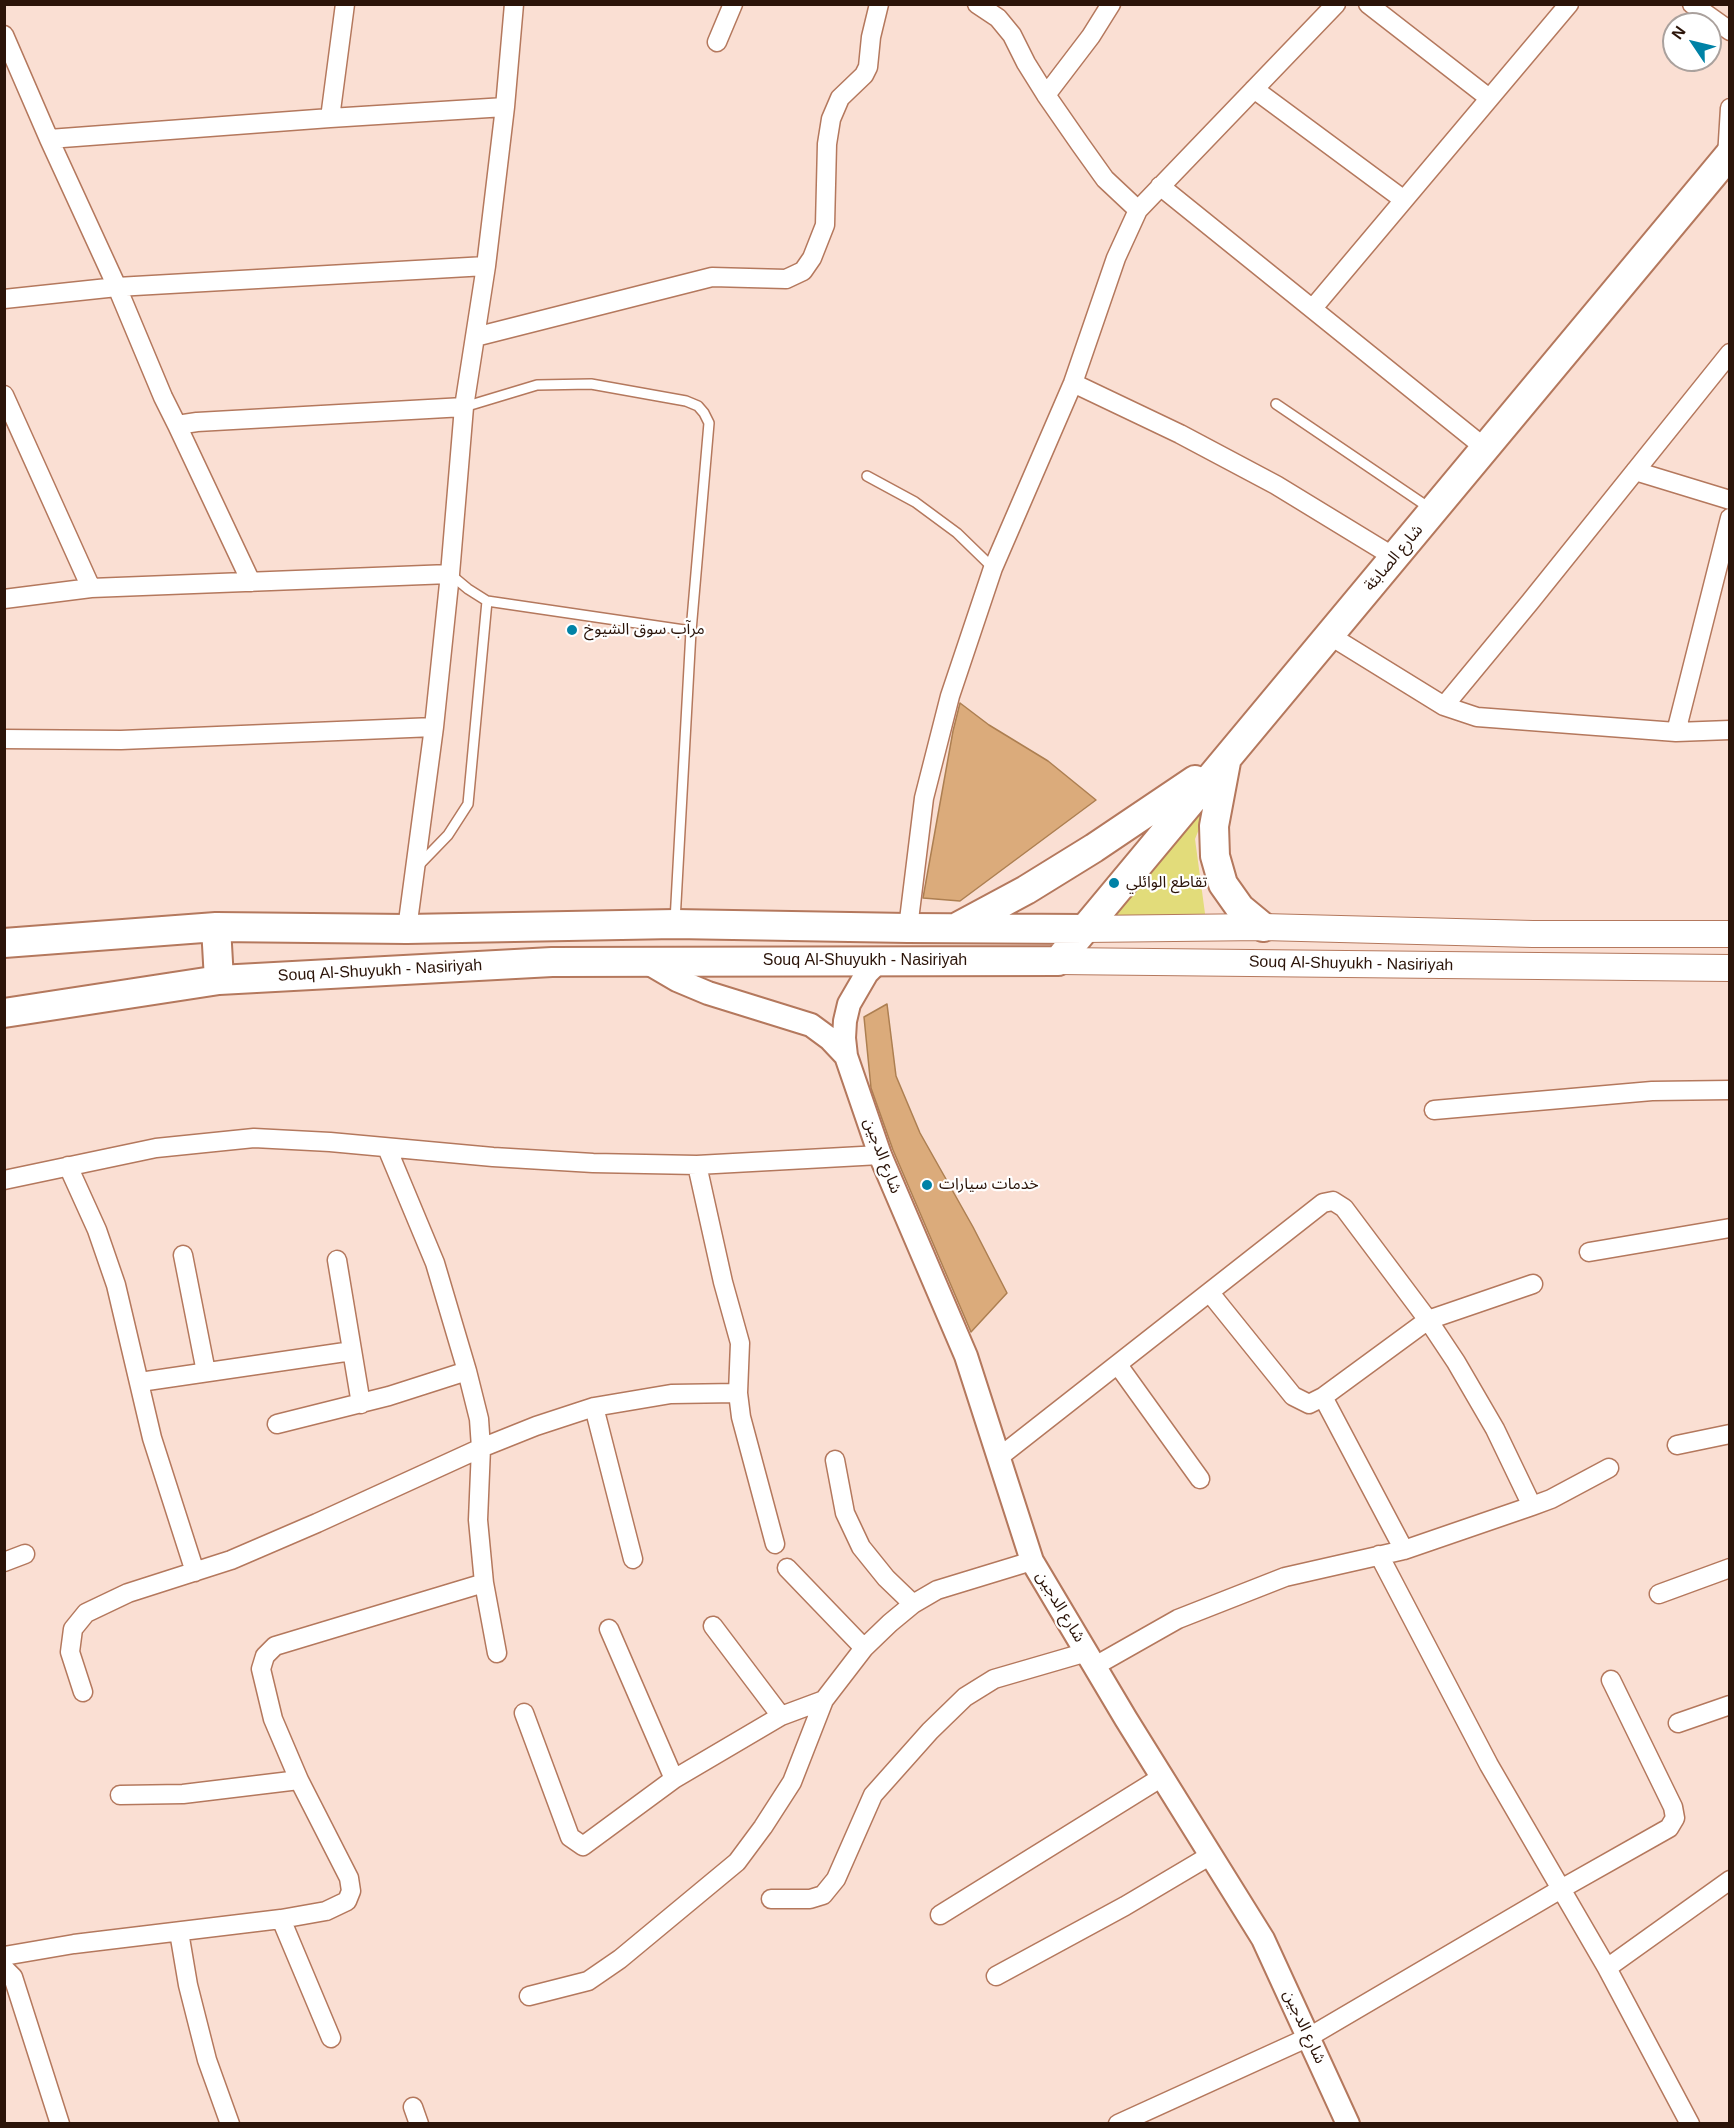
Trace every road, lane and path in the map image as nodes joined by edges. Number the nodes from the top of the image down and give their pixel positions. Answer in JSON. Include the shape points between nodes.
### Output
{"nodes":[{"id":1,"x":345,"y":4,"type":"edge"},
{"id":2,"x":514,"y":4,"type":"edge"},
{"id":3,"x":733,"y":4,"type":"edge"},
{"id":4,"x":879,"y":4,"type":"edge"},
{"id":5,"x":977,"y":4,"type":"edge"},
{"id":6,"x":1111,"y":4,"type":"edge"},
{"id":7,"x":1336,"y":4,"type":"edge"},
{"id":8,"x":1368,"y":4,"type":"edge"},
{"id":9,"x":1569,"y":4,"type":"edge"},
{"id":10,"x":1692,"y":4,"type":"edge"},
{"id":11,"x":1730,"y":31,"type":"edge"},
{"id":12,"x":4,"y":35,"type":"edge"},
{"id":13,"x":717,"y":42,"type":"dead end"},
{"id":14,"x":1254,"y":89,"type":"junction"},
{"id":15,"x":1046,"y":95,"type":"junction"},
{"id":16,"x":1490,"y":99,"type":"junction"},
{"id":17,"x":505,"y":107,"type":"junction"},
{"id":18,"x":1730,"y":108,"type":"edge"},
{"id":19,"x":330,"y":117,"type":"junction"},
{"id":20,"x":49,"y":139,"type":"junction"},
{"id":21,"x":1729,"y":163,"type":"edge"},
{"id":22,"x":1160,"y":186,"type":"junction"},
{"id":23,"x":1404,"y":200,"type":"junction"},
{"id":24,"x":1138,"y":210,"type":"junction"},
{"id":25,"x":486,"y":266,"type":"junction"},
{"id":26,"x":117,"y":287,"type":"junction"},
{"id":27,"x":4,"y":299,"type":"edge"},
{"id":28,"x":1313,"y":308,"type":"junction"},
{"id":29,"x":475,"y":337,"type":"junction"},
{"id":30,"x":1730,"y":353,"type":"edge"},
{"id":31,"x":1073,"y":383,"type":"junction"},
{"id":32,"x":4,"y":395,"type":"edge"},
{"id":33,"x":1276,"y":404,"type":"dead end"},
{"id":34,"x":464,"y":407,"type":"junction"},
{"id":35,"x":177,"y":425,"type":"junction"},
{"id":36,"x":1485,"y":448,"type":"junction"},
{"id":37,"x":1635,"y":471,"type":"junction"},
{"id":38,"x":867,"y":476,"type":"dead end"},
{"id":39,"x":1730,"y":500,"type":"edge"},
{"id":40,"x":1433,"y":510,"type":"junction"},
{"id":41,"x":1730,"y":518,"type":"edge"},
{"id":42,"x":1394,"y":557,"type":"junction"},
{"id":43,"x":993,"y":568,"type":"junction"},
{"id":44,"x":450,"y":574,"type":"junction"},
{"id":45,"x":251,"y":582,"type":"junction"},
{"id":46,"x":91,"y":588,"type":"junction"},
{"id":47,"x":4,"y":599,"type":"edge"},
{"id":48,"x":487,"y":601,"type":"junction"},
{"id":49,"x":691,"y":631,"type":"junction"},
{"id":50,"x":1329,"y":635,"type":"junction"},
{"id":51,"x":1444,"y":706,"type":"junction"},
{"id":52,"x":434,"y":727,"type":"junction"},
{"id":53,"x":1730,"y":729,"type":"edge"},
{"id":54,"x":1676,"y":732,"type":"junction"},
{"id":55,"x":4,"y":739,"type":"edge"},
{"id":56,"x":1227,"y":758,"type":"junction"},
{"id":57,"x":414,"y":870,"type":"junction"},
{"id":58,"x":675,"y":924,"type":"junction"},
{"id":59,"x":216,"y":927,"type":"junction"},
{"id":60,"x":1263,"y":927,"type":"junction"},
{"id":61,"x":908,"y":928,"type":"junction"},
{"id":62,"x":956,"y":928,"type":"junction"},
{"id":63,"x":407,"y":929,"type":"junction"},
{"id":64,"x":1085,"y":929,"type":"junction"},
{"id":65,"x":1730,"y":934,"type":"edge"},
{"id":66,"x":4,"y":943,"type":"edge"},
{"id":67,"x":879,"y":960,"type":"junction"},
{"id":68,"x":1058,"y":961,"type":"junction"},
{"id":69,"x":648,"y":963,"type":"junction"},
{"id":70,"x":1730,"y":968,"type":"edge"},
{"id":71,"x":219,"y":980,"type":"junction"},
{"id":72,"x":4,"y":1013,"type":"edge"},
{"id":73,"x":846,"y":1056,"type":"junction"},
{"id":74,"x":1730,"y":1090,"type":"edge"},
{"id":75,"x":1434,"y":1110,"type":"dead end"},
{"id":76,"x":387,"y":1148,"type":"junction"},
{"id":77,"x":880,"y":1155,"type":"junction"},
{"id":78,"x":697,"y":1165,"type":"junction"},
{"id":79,"x":68,"y":1166,"type":"junction"},
{"id":80,"x":4,"y":1180,"type":"edge"},
{"id":81,"x":1730,"y":1227,"type":"edge"},
{"id":82,"x":1589,"y":1252,"type":"dead end"},
{"id":83,"x":183,"y":1255,"type":"dead end"},
{"id":84,"x":337,"y":1260,"type":"dead end"},
{"id":85,"x":1533,"y":1284,"type":"dead end"},
{"id":86,"x":1210,"y":1293,"type":"junction"},
{"id":87,"x":1428,"y":1320,"type":"junction"},
{"id":88,"x":352,"y":1351,"type":"junction"},
{"id":89,"x":1118,"y":1365,"type":"junction"},
{"id":90,"x":467,"y":1371,"type":"junction"},
{"id":91,"x":206,"y":1372,"type":"junction"},
{"id":92,"x":140,"y":1382,"type":"junction"},
{"id":93,"x":738,"y":1393,"type":"junction"},
{"id":94,"x":1323,"y":1397,"type":"junction"},
{"id":95,"x":361,"y":1404,"type":"junction"},
{"id":96,"x":594,"y":1407,"type":"junction"},
{"id":97,"x":277,"y":1424,"type":"dead end"},
{"id":98,"x":1730,"y":1434,"type":"edge"},
{"id":99,"x":1677,"y":1445,"type":"dead end"},
{"id":100,"x":481,"y":1448,"type":"junction"},
{"id":101,"x":998,"y":1458,"type":"junction"},
{"id":102,"x":835,"y":1460,"type":"dead end"},
{"id":103,"x":1609,"y":1468,"type":"dead end"},
{"id":104,"x":1200,"y":1479,"type":"dead end"},
{"id":105,"x":1533,"y":1506,"type":"junction"},
{"id":106,"x":775,"y":1544,"type":"dead end"},
{"id":107,"x":1404,"y":1550,"type":"junction"},
{"id":108,"x":25,"y":1554,"type":"dead end"},
{"id":109,"x":1378,"y":1556,"type":"junction"},
{"id":110,"x":633,"y":1559,"type":"dead end"},
{"id":111,"x":1032,"y":1561,"type":"junction"},
{"id":112,"x":4,"y":1562,"type":"edge"},
{"id":113,"x":787,"y":1568,"type":"dead end"},
{"id":114,"x":1730,"y":1568,"type":"edge"},
{"id":115,"x":195,"y":1572,"type":"junction"},
{"id":116,"x":484,"y":1583,"type":"junction"},
{"id":117,"x":1659,"y":1594,"type":"dead end"},
{"id":118,"x":913,"y":1604,"type":"junction"},
{"id":119,"x":713,"y":1626,"type":"dead end"},
{"id":120,"x":609,"y":1629,"type":"dead end"},
{"id":121,"x":864,"y":1648,"type":"junction"},
{"id":122,"x":497,"y":1653,"type":"dead end"},
{"id":123,"x":1091,"y":1659,"type":"junction"},
{"id":124,"x":1611,"y":1680,"type":"dead end"},
{"id":125,"x":83,"y":1692,"type":"dead end"},
{"id":126,"x":824,"y":1700,"type":"junction"},
{"id":127,"x":1730,"y":1705,"type":"edge"},
{"id":128,"x":524,"y":1713,"type":"dead end"},
{"id":129,"x":781,"y":1716,"type":"junction"},
{"id":130,"x":1678,"y":1723,"type":"dead end"},
{"id":131,"x":1162,"y":1777,"type":"junction"},
{"id":132,"x":674,"y":1779,"type":"junction"},
{"id":133,"x":299,"y":1780,"type":"junction"},
{"id":134,"x":120,"y":1795,"type":"dead end"},
{"id":135,"x":1210,"y":1855,"type":"junction"},
{"id":136,"x":1730,"y":1880,"type":"edge"},
{"id":137,"x":1561,"y":1889,"type":"junction"},
{"id":138,"x":771,"y":1899,"type":"dead end"},
{"id":139,"x":940,"y":1915,"type":"dead end"},
{"id":140,"x":281,"y":1919,"type":"junction"},
{"id":141,"x":179,"y":1932,"type":"junction"},
{"id":142,"x":4,"y":1956,"type":"edge"},
{"id":143,"x":4,"y":1968,"type":"edge"},
{"id":144,"x":1607,"y":1968,"type":"junction"},
{"id":145,"x":996,"y":1976,"type":"dead end"},
{"id":146,"x":529,"y":1996,"type":"dead end"},
{"id":147,"x":1310,"y":2037,"type":"junction"},
{"id":148,"x":331,"y":2038,"type":"dead end"},
{"id":149,"x":60,"y":2124,"type":"edge"},
{"id":150,"x":230,"y":2124,"type":"edge"},
{"id":151,"x":1118,"y":2124,"type":"edge"},
{"id":152,"x":1348,"y":2124,"type":"edge"},
{"id":153,"x":1690,"y":2124,"type":"edge"}],
"edges":[{"from":1,"to":19,"type":"street"},
{"from":2,"to":17,"type":"street"},
{"from":3,"to":13,"type":"street"},
{"from":4,"to":29,"type":"street","via":[[868,66],[840,98],[831,119],[825,225],[803,271],[786,279],[712,277]]},
{"from":5,"to":15,"type":"street","via":[[998,18],[1012,35]]},
{"from":6,"to":15,"type":"street"},
{"from":7,"to":14,"type":"street"},
{"from":8,"to":16,"type":"street"},
{"from":9,"to":16,"type":"street"},
{"from":10,"to":11,"type":"street"},
{"from":12,"to":20,"type":"street"},
{"from":14,"to":22,"type":"street"},
{"from":14,"to":23,"type":"street"},
{"from":15,"to":24,"type":"street","via":[[1105,178]]},
{"from":16,"to":23,"type":"street"},
{"from":17,"to":19,"type":"street"},
{"from":17,"to":25,"type":"street"},
{"from":18,"to":21,"type":"street"},
{"from":19,"to":20,"type":"street"},
{"from":20,"to":26,"type":"street"},
{"from":21,"to":36,"type":"main road","name":"شارع الصابئة","via":[[1680,213]]},
{"from":22,"to":24,"type":"street"},
{"from":22,"to":28,"type":"street"},
{"from":23,"to":28,"type":"street"},
{"from":24,"to":31,"type":"street","via":[[1116,258]]},
{"from":25,"to":26,"type":"street"},
{"from":25,"to":29,"type":"street"},
{"from":26,"to":27,"type":"street"},
{"from":26,"to":35,"type":"street"},
{"from":28,"to":36,"type":"street"},
{"from":29,"to":34,"type":"street"},
{"from":30,"to":37,"type":"street"},
{"from":31,"to":42,"type":"street","via":[[1276,485]]},
{"from":31,"to":43,"type":"street"},
{"from":32,"to":46,"type":"street"},
{"from":33,"to":40,"type":"lane"},
{"from":34,"to":35,"type":"street"},
{"from":34,"to":44,"type":"street"},
{"from":34,"to":49,"type":"lane","via":[[537,385],[591,384],[698,406],[709,423]]},
{"from":35,"to":45,"type":"street"},
{"from":36,"to":40,"type":"main road","name":"شارع الصابئة"},
{"from":37,"to":39,"type":"street"},
{"from":37,"to":51,"type":"street"},
{"from":38,"to":43,"type":"lane","via":[[915,502],[957,533]]},
{"from":40,"to":42,"type":"main road","name":"شارع الصابئة"},
{"from":41,"to":54,"type":"street"},
{"from":42,"to":50,"type":"main road","name":"شارع الصابئة"},
{"from":43,"to":61,"type":"street","via":[[950,696],[924,798]]},
{"from":44,"to":45,"type":"street"},
{"from":44,"to":48,"type":"lane"},
{"from":44,"to":52,"type":"street"},
{"from":45,"to":46,"type":"street"},
{"from":46,"to":47,"type":"street"},
{"from":48,"to":49,"type":"lane"},
{"from":48,"to":57,"type":"lane","via":[[468,804],[448,835]]},
{"from":49,"to":58,"type":"lane"},
{"from":50,"to":51,"type":"street"},
{"from":50,"to":56,"type":"main road","name":"شارع الصابئة"},
{"from":51,"to":54,"type":"street","via":[[1477,717]]},
{"from":52,"to":55,"type":"street","via":[[121,740]]},
{"from":52,"to":57,"type":"street"},
{"from":53,"to":54,"type":"street"},
{"from":56,"to":60,"type":"main road","via":[[1214,826],[1215,856],[1223,884],[1240,908]]},
{"from":56,"to":62,"type":"main road","via":[[1094,848]]},
{"from":56,"to":64,"type":"main road","name":"شارع الصابئة"},
{"from":57,"to":63,"type":"street"},
{"from":58,"to":61,"type":"main road","name":"Souq Al-Shuyukh - Nasiriyah"},
{"from":58,"to":63,"type":"main road","name":"Souq Al-Shuyukh - Nasiriyah"},
{"from":59,"to":63,"type":"main road","name":"Souq Al-Shuyukh - Nasiriyah"},
{"from":59,"to":66,"type":"main road","name":"Souq Al-Shuyukh - Nasiriyah"},
{"from":59,"to":71,"type":"main road"},
{"from":60,"to":64,"type":"main road","name":"Souq Al-Shuyukh - Nasiriyah"},
{"from":60,"to":65,"type":"main road","name":"Souq Al-Shuyukh - Nasiriyah"},
{"from":61,"to":62,"type":"main road","name":"Souq Al-Shuyukh - Nasiriyah"},
{"from":62,"to":64,"type":"main road","name":"Souq Al-Shuyukh - Nasiriyah"},
{"from":64,"to":68,"type":"main road","name":"شارع الصابئة"},
{"from":67,"to":68,"type":"main road","name":"Souq Al-Shuyukh - Nasiriyah"},
{"from":67,"to":69,"type":"main road","name":"Souq Al-Shuyukh - Nasiriyah"},
{"from":67,"to":73,"type":"street","name":"شارع الدجين","via":[[856,987],[849,1004],[843,1038]]},
{"from":68,"to":70,"type":"main road","name":"Souq Al-Shuyukh - Nasiriyah"},
{"from":69,"to":71,"type":"main road","name":"Souq Al-Shuyukh - Nasiriyah","via":[[552,962]]},
{"from":69,"to":73,"type":"street","name":"شارع الدجين","via":[[708,993],[812,1025]]},
{"from":71,"to":72,"type":"main road","name":"Souq Al-Shuyukh - Nasiriyah"},
{"from":73,"to":77,"type":"street","name":"شارع الدجين"},
{"from":74,"to":75,"type":"street","via":[[1629,1093]]},
{"from":76,"to":78,"type":"street","via":[[582,1163]]},
{"from":76,"to":79,"type":"street","via":[[254,1138],[156,1148]]},
{"from":76,"to":90,"type":"street","via":[[435,1263]]},
{"from":77,"to":78,"type":"street"},
{"from":77,"to":101,"type":"street","name":"شارع الدجين","via":[[966,1356]]},
{"from":78,"to":93,"type":"street","via":[[740,1343]]},
{"from":79,"to":80,"type":"street"},
{"from":79,"to":92,"type":"street","via":[[116,1285]]},
{"from":81,"to":82,"type":"street"},
{"from":83,"to":91,"type":"street"},
{"from":84,"to":88,"type":"street"},
{"from":85,"to":87,"type":"street"},
{"from":86,"to":87,"type":"street","via":[[1323,1203],[1332,1201],[1344,1208]]},
{"from":86,"to":89,"type":"street"},
{"from":86,"to":94,"type":"street","via":[[1293,1396],[1309,1404]]},
{"from":87,"to":94,"type":"street"},
{"from":87,"to":105,"type":"street","via":[[1476,1396]]},
{"from":88,"to":91,"type":"street"},
{"from":88,"to":95,"type":"street"},
{"from":89,"to":101,"type":"street"},
{"from":89,"to":104,"type":"street"},
{"from":90,"to":95,"type":"street"},
{"from":90,"to":100,"type":"street","via":[[479,1419]]},
{"from":91,"to":92,"type":"street"},
{"from":92,"to":115,"type":"street","via":[[152,1438]]},
{"from":93,"to":96,"type":"street","via":[[671,1394]]},
{"from":93,"to":106,"type":"street"},
{"from":94,"to":107,"type":"street"},
{"from":95,"to":97,"type":"street"},
{"from":96,"to":100,"type":"street"},
{"from":96,"to":110,"type":"street"},
{"from":98,"to":99,"type":"street"},
{"from":100,"to":115,"type":"street","via":[[317,1523]]},
{"from":100,"to":116,"type":"street","via":[[478,1520]]},
{"from":101,"to":111,"type":"street","name":"شارع الدجين"},
{"from":102,"to":118,"type":"street","via":[[845,1512],[861,1546]]},
{"from":103,"to":105,"type":"street"},
{"from":105,"to":107,"type":"street"},
{"from":107,"to":109,"type":"street"},
{"from":108,"to":112,"type":"street"},
{"from":109,"to":123,"type":"street","via":[[1274,1581]]},
{"from":109,"to":137,"type":"street","via":[[1489,1765]]},
{"from":111,"to":118,"type":"street","via":[[937,1590]]},
{"from":111,"to":123,"type":"street","name":"شارع الدجين"},
{"from":113,"to":121,"type":"street"},
{"from":114,"to":117,"type":"street"},
{"from":115,"to":125,"type":"street","via":[[128,1593],[86,1613],[73,1629],[70,1652]]},
{"from":116,"to":122,"type":"street"},
{"from":116,"to":133,"type":"street","via":[[275,1646],[265,1656],[261,1670],[273,1719]]},
{"from":118,"to":121,"type":"street"},
{"from":119,"to":129,"type":"street"},
{"from":120,"to":132,"type":"street"},
{"from":121,"to":126,"type":"street"},
{"from":123,"to":131,"type":"street","name":"شارع الدجين"},
{"from":123,"to":138,"type":"street","via":[[994,1679],[965,1696],[873,1795],[836,1880],[823,1895]]},
{"from":124,"to":137,"type":"street","via":[[1676,1818],[1669,1828]]},
{"from":126,"to":129,"type":"street"},
{"from":126,"to":146,"type":"street","via":[[792,1782],[737,1862],[621,1959],[588,1981]]},
{"from":127,"to":130,"type":"street"},
{"from":128,"to":132,"type":"street","via":[[570,1837],[583,1846]]},
{"from":129,"to":132,"type":"street"},
{"from":131,"to":135,"type":"street","name":"شارع الدجين"},
{"from":131,"to":139,"type":"street"},
{"from":133,"to":134,"type":"street","via":[[183,1794]]},
{"from":133,"to":140,"type":"street","via":[[349,1878],[351,1891],[347,1901],[326,1911]]},
{"from":135,"to":145,"type":"street"},
{"from":135,"to":147,"type":"street","name":"شارع الدجين","via":[[1263,1939]]},
{"from":136,"to":144,"type":"street"},
{"from":137,"to":144,"type":"street"},
{"from":137,"to":147,"type":"street"},
{"from":140,"to":141,"type":"street"},
{"from":140,"to":148,"type":"street"},
{"from":141,"to":142,"type":"street"},
{"from":141,"to":150,"type":"street","via":[[207,2060]]},
{"from":143,"to":149,"type":"street","via":[[13,1977]]},
{"from":144,"to":153,"type":"street"},
{"from":147,"to":151,"type":"street"},
{"from":147,"to":152,"type":"street","name":"شارع الدجين"}]}
